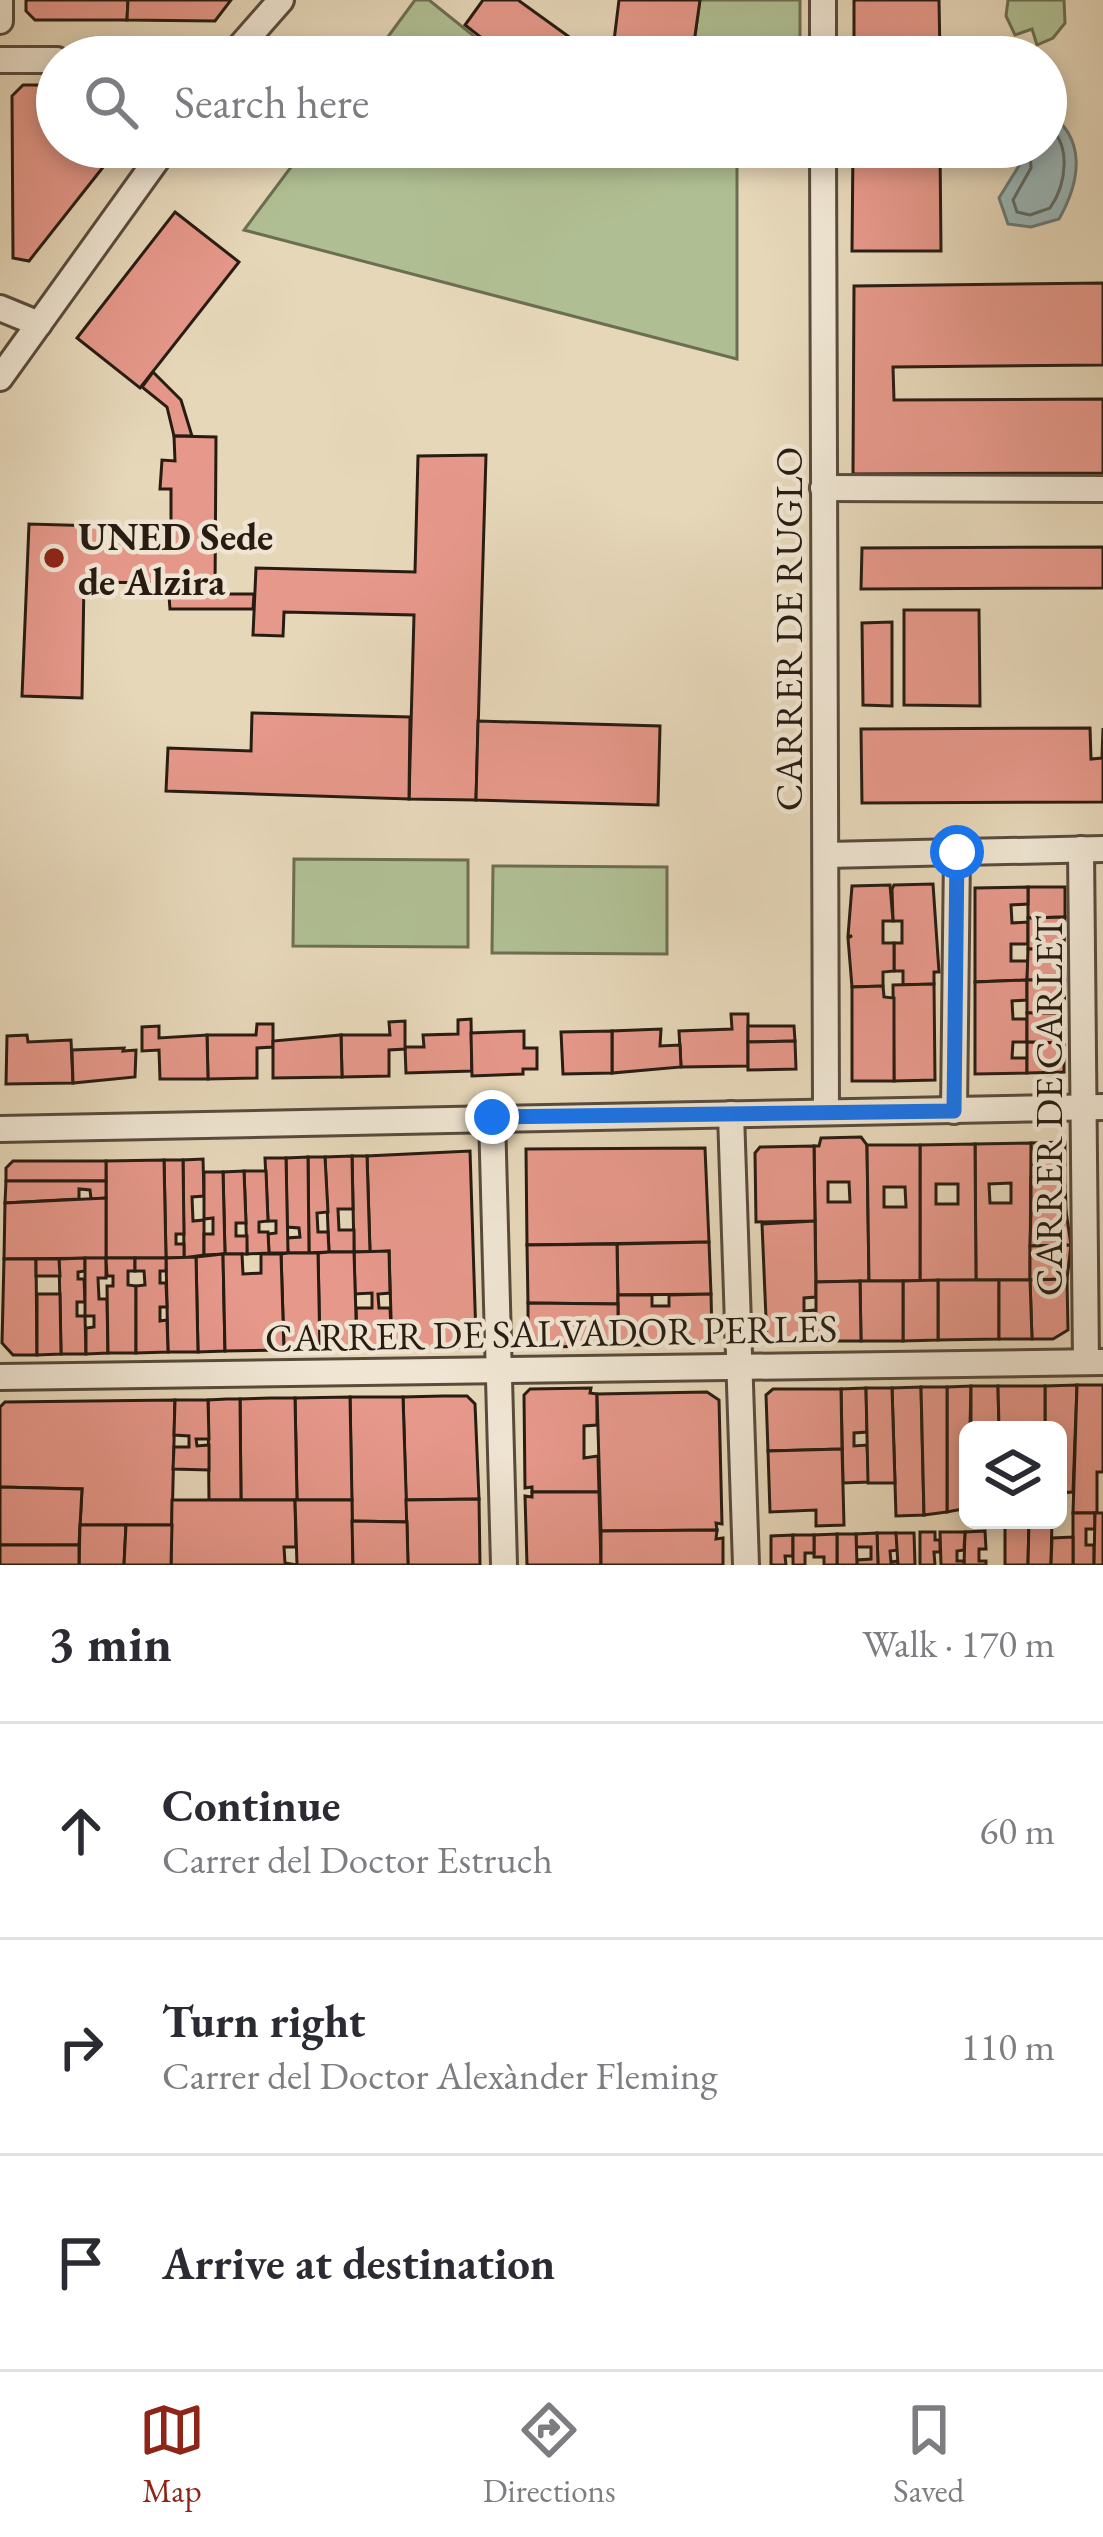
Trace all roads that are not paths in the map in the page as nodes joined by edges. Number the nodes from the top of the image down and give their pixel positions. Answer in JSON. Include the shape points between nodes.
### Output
{"nodes":[{"id":1,"x":0,"y":0,"type":"edge"},
{"id":2,"x":281,"y":0,"type":"edge"},
{"id":3,"x":823,"y":0,"type":"edge"},
{"id":4,"x":0,"y":21,"type":"edge"},
{"id":5,"x":249,"y":36,"type":"edge"},
{"id":6,"x":823,"y":36,"type":"edge"},
{"id":7,"x":0,"y":60,"type":"edge"},
{"id":8,"x":36,"y":60,"type":"edge"},
{"id":9,"x":151,"y":168,"type":"edge"},
{"id":10,"x":823,"y":168,"type":"edge"},
{"id":11,"x":0,"y":308,"type":"edge"},
{"id":12,"x":39,"y":324,"type":"junction"},
{"id":13,"x":0,"y":379,"type":"edge"},
{"id":14,"x":823,"y":488,"type":"junction"},
{"id":15,"x":1103,"y":489,"type":"edge"},
{"id":16,"x":1092,"y":849,"type":"edge"},
{"id":17,"x":957,"y":852,"type":"junction"},
{"id":18,"x":826,"y":855,"type":"junction"},
{"id":19,"x":1093,"y":1107,"type":"edge"},
{"id":20,"x":826,"y":1111,"type":"junction"},
{"id":21,"x":954,"y":1111,"type":"junction"},
{"id":22,"x":731,"y":1114,"type":"junction"},
{"id":23,"x":492,"y":1117,"type":"junction"},
{"id":24,"x":0,"y":1129,"type":"edge"},
{"id":25,"x":1095,"y":1362,"type":"edge"},
{"id":26,"x":740,"y":1366,"type":"junction"},
{"id":27,"x":500,"y":1370,"type":"junction"},
{"id":28,"x":0,"y":1377,"type":"edge"},
{"id":29,"x":505,"y":1565,"type":"edge"},
{"id":30,"x":746,"y":1565,"type":"edge"}],
"edges":[{"from":1,"to":4,"type":"street"},
{"from":2,"to":5,"type":"street"},
{"from":3,"to":6,"type":"street"},
{"from":7,"to":8,"type":"street"},
{"from":9,"to":12,"type":"street"},
{"from":10,"to":14,"type":"street","name":"CARRER DE RUGLO"},
{"from":11,"to":12,"type":"street"},
{"from":12,"to":13,"type":"street"},
{"from":14,"to":15,"type":"street"},
{"from":14,"to":18,"type":"street","name":"CARRER DE RUGLO"},
{"from":16,"to":17,"type":"street"},
{"from":16,"to":19,"type":"street","name":"CARRER DE CARLET"},
{"from":17,"to":18,"type":"street"},
{"from":17,"to":21,"type":"street"},
{"from":18,"to":20,"type":"street","name":"CARRER DE RUGLO"},
{"from":19,"to":21,"type":"street"},
{"from":19,"to":25,"type":"street","name":"CARRER DE CARLET"},
{"from":20,"to":21,"type":"street"},
{"from":20,"to":22,"type":"street"},
{"from":22,"to":23,"type":"street"},
{"from":22,"to":26,"type":"street"},
{"from":23,"to":24,"type":"street"},
{"from":23,"to":27,"type":"street"},
{"from":25,"to":26,"type":"street","name":"CARRER DE SALVADOR PERLES"},
{"from":26,"to":27,"type":"street","name":"CARRER DE SALVADOR PERLES"},
{"from":26,"to":30,"type":"street"},
{"from":27,"to":28,"type":"street","name":"CARRER DE SALVADOR PERLES"},
{"from":27,"to":29,"type":"street"}]}
